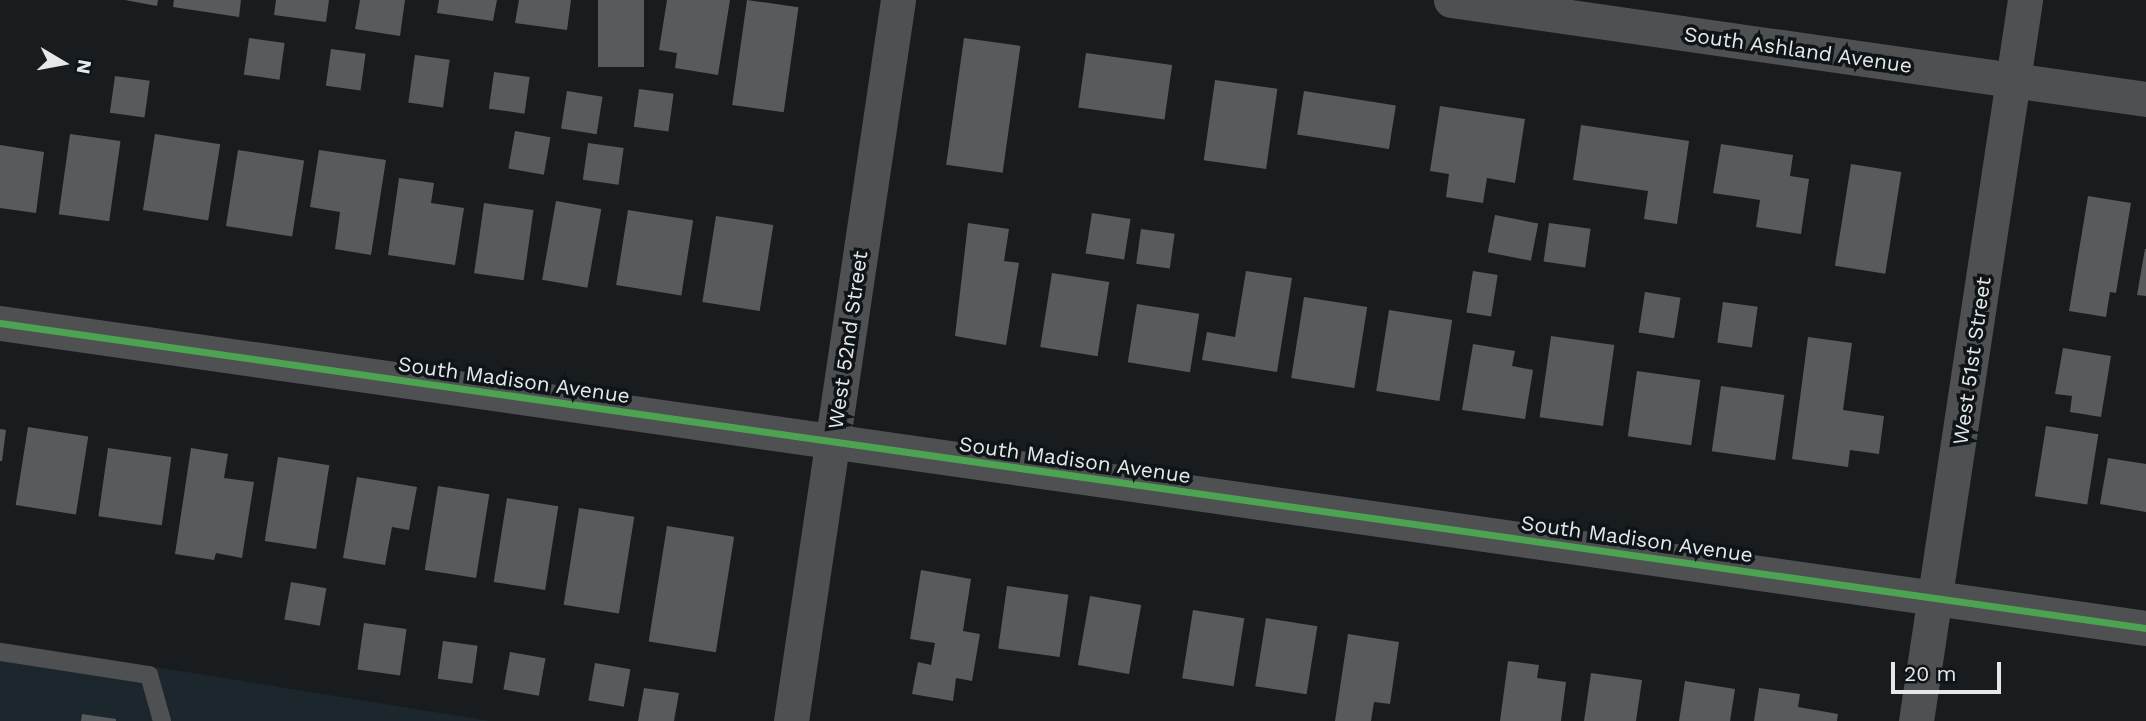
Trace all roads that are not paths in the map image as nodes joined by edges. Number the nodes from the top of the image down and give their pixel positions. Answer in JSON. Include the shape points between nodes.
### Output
{"nodes":[{"id":1,"x":898,"y":0,"type":"edge"},
{"id":2,"x":1451,"y":0,"type":"edge"},
{"id":3,"x":2025,"y":0,"type":"edge"},
{"id":4,"x":2013,"y":81,"type":"junction"},
{"id":5,"x":2146,"y":99,"type":"edge"},
{"id":6,"x":0,"y":323,"type":"edge"},
{"id":7,"x":832,"y":444,"type":"junction"},
{"id":8,"x":1936,"y":599,"type":"junction"},
{"id":9,"x":2146,"y":628,"type":"edge"},
{"id":10,"x":0,"y":652,"type":"edge"},
{"id":11,"x":162,"y":721,"type":"edge"},
{"id":12,"x":791,"y":721,"type":"edge"},
{"id":13,"x":1916,"y":721,"type":"edge"}],
"edges":[{"from":1,"to":7,"type":"street","name":"West 52nd Street"},
{"from":2,"to":4,"type":"street","name":"South Ashland Avenue"},
{"from":3,"to":4,"type":"street","name":"West 51st Street"},
{"from":4,"to":5,"type":"street","name":"South Ashland Avenue"},
{"from":4,"to":8,"type":"street","name":"West 51st Street"},
{"from":6,"to":7,"type":"street","name":"South Madison Avenue"},
{"from":7,"to":8,"type":"street","name":"South Madison Avenue"},
{"from":7,"to":12,"type":"street","name":"West 52nd Street"},
{"from":8,"to":9,"type":"street","name":"South Madison Avenue"},
{"from":8,"to":13,"type":"street","name":"West 51st Street"},
{"from":10,"to":11,"type":"lane","via":[[149,675]]}]}
